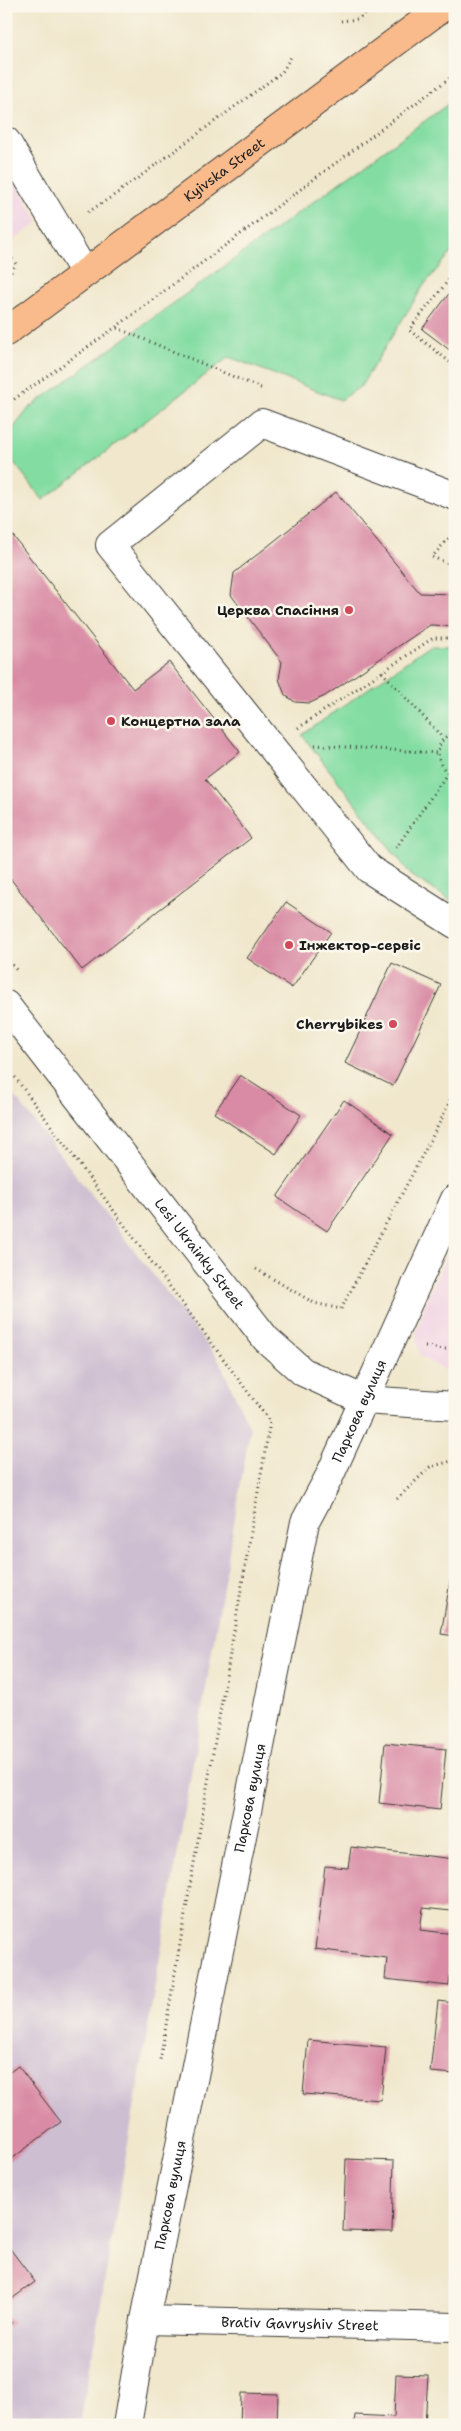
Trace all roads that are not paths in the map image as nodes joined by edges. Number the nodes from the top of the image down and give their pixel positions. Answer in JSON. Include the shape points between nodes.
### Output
{"nodes":[{"id":1,"x":444,"y":6,"type":"edge"},
{"id":2,"x":6,"y":141,"type":"edge"},
{"id":3,"x":85,"y":273,"type":"junction"},
{"id":4,"x":6,"y":332,"type":"edge"},
{"id":5,"x":455,"y":496,"type":"edge"},
{"id":6,"x":455,"y":924,"type":"edge"},
{"id":7,"x":6,"y":1005,"type":"edge"},
{"id":8,"x":455,"y":1199,"type":"edge"},
{"id":9,"x":364,"y":1400,"type":"junction"},
{"id":10,"x":455,"y":1406,"type":"edge"},
{"id":11,"x":145,"y":2320,"type":"junction"},
{"id":12,"x":455,"y":2328,"type":"edge"},
{"id":13,"x":127,"y":2425,"type":"edge"}],
"edges":[{"from":1,"to":3,"type":"main road","name":"Kyivska Street"},
{"from":2,"to":3,"type":"street"},
{"from":3,"to":4,"type":"main road","name":"Kyivska Street"},
{"from":5,"to":6,"type":"street","via":[[262,423],[110,545],[369,869]]},
{"from":7,"to":9,"type":"street","name":"Lesi Ukrainky Street","via":[[266,1339],[304,1372]]},
{"from":8,"to":9,"type":"street","name":"Паркова вулиця"},
{"from":9,"to":10,"type":"street","name":"Lesi Ukrainky Street"},
{"from":9,"to":11,"type":"street","name":"Паркова вулиця","via":[[306,1522]]},
{"from":11,"to":12,"type":"street","name":"Brativ Gavryshiv Street"},
{"from":11,"to":13,"type":"street","name":"Паркова вулиця"}]}
